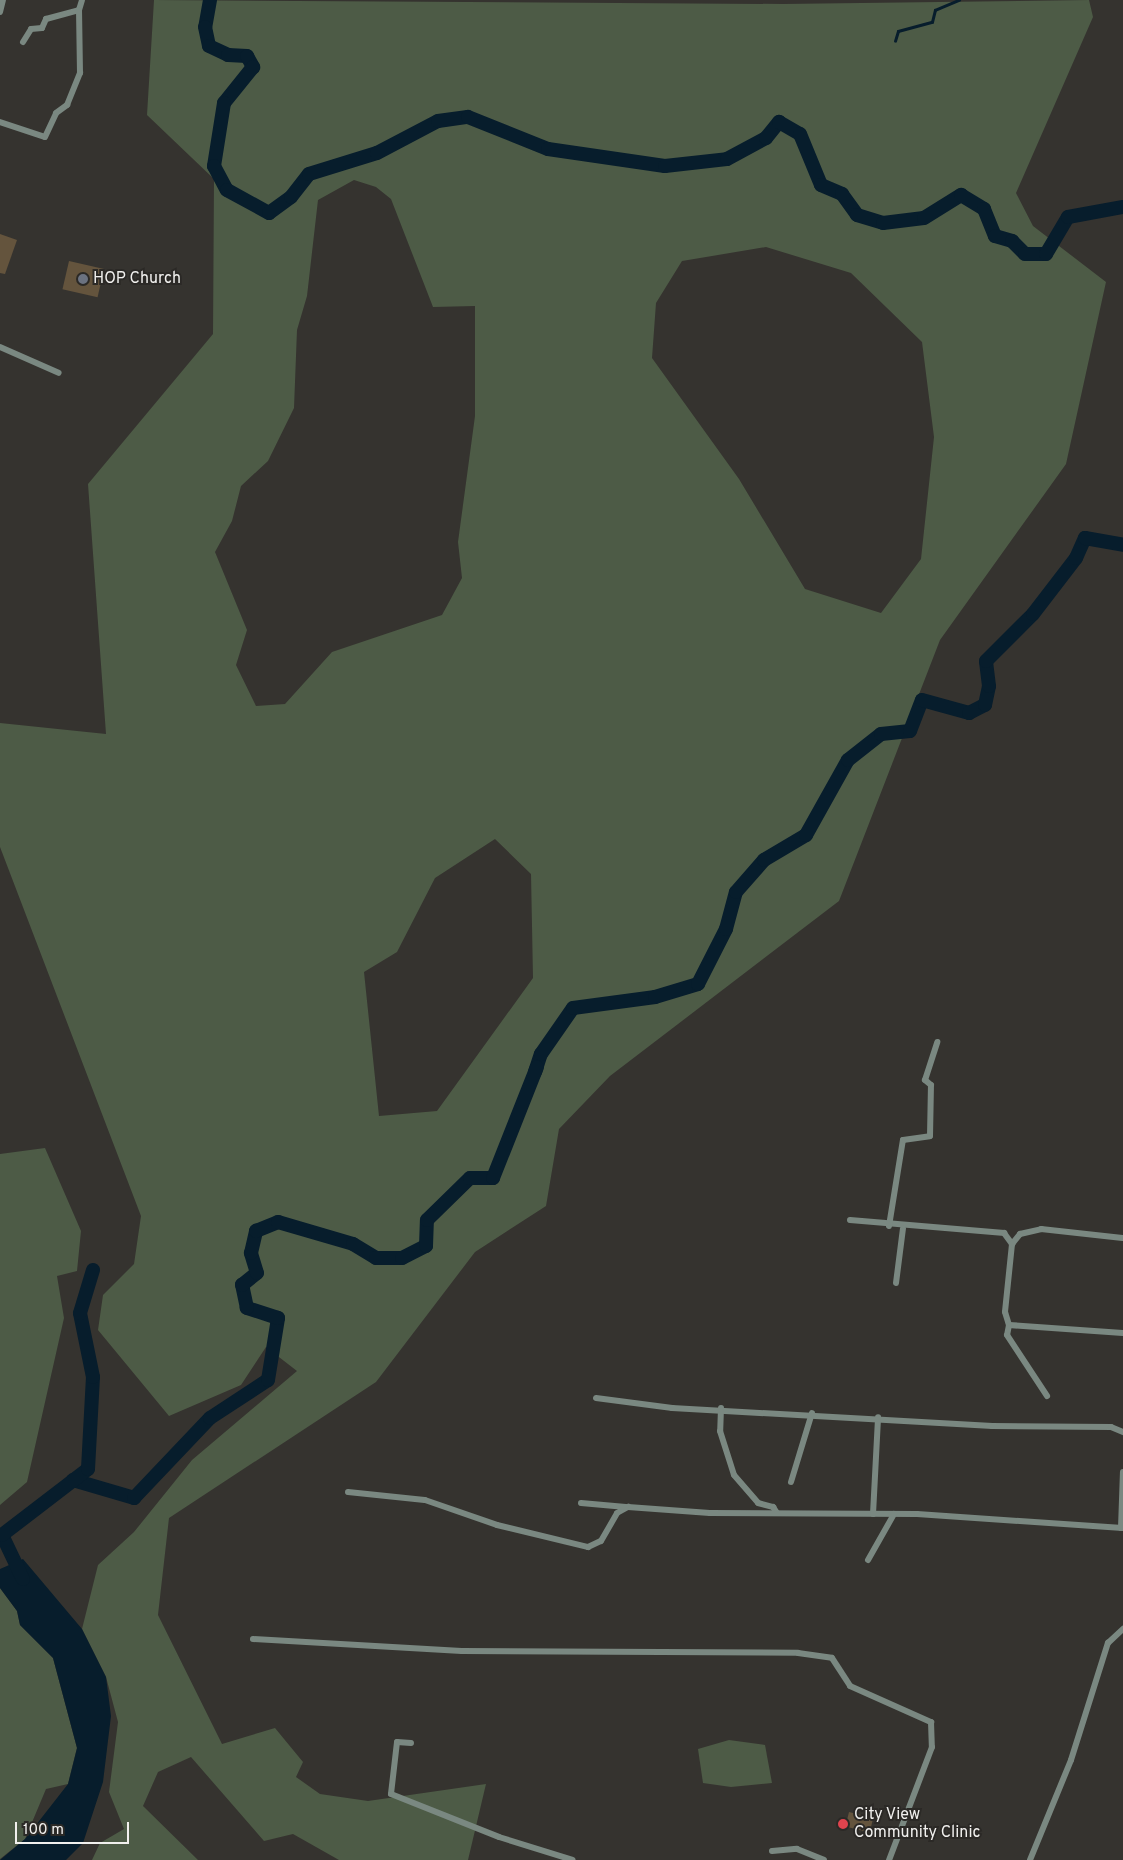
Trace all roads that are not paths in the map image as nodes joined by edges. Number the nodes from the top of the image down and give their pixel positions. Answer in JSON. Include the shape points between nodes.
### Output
{"nodes":[{"id":1,"x":3,"y":0,"type":"edge"},
{"id":2,"x":82,"y":0,"type":"edge"},
{"id":3,"x":79,"y":10,"type":"junction"},
{"id":4,"x":0,"y":12,"type":"edge"},
{"id":5,"x":23,"y":42,"type":"dead end"},
{"id":6,"x":0,"y":122,"type":"edge"},
{"id":7,"x":0,"y":347,"type":"edge"},
{"id":8,"x":59,"y":373,"type":"dead end"},
{"id":9,"x":937,"y":1042,"type":"dead end"},
{"id":10,"x":850,"y":1220,"type":"dead end"},
{"id":11,"x":888,"y":1226,"type":"junction"},
{"id":12,"x":903,"y":1228,"type":"junction"},
{"id":13,"x":1123,"y":1238,"type":"edge"},
{"id":14,"x":1012,"y":1244,"type":"junction"},
{"id":15,"x":896,"y":1283,"type":"dead end"},
{"id":16,"x":1009,"y":1325,"type":"junction"},
{"id":17,"x":1123,"y":1333,"type":"edge"},
{"id":18,"x":1047,"y":1396,"type":"dead end"},
{"id":19,"x":596,"y":1398,"type":"dead end"},
{"id":20,"x":721,"y":1408,"type":"junction"},
{"id":21,"x":812,"y":1413,"type":"junction"},
{"id":22,"x":878,"y":1417,"type":"junction"},
{"id":23,"x":1123,"y":1432,"type":"edge"},
{"id":24,"x":1123,"y":1472,"type":"edge"},
{"id":25,"x":792,"y":1482,"type":"dead end"},
{"id":26,"x":348,"y":1492,"type":"dead end"},
{"id":27,"x":581,"y":1503,"type":"dead end"},
{"id":28,"x":628,"y":1507,"type":"junction"},
{"id":29,"x":777,"y":1513,"type":"junction"},
{"id":30,"x":873,"y":1514,"type":"junction"},
{"id":31,"x":894,"y":1514,"type":"junction"},
{"id":32,"x":1122,"y":1528,"type":"edge"},
{"id":33,"x":868,"y":1560,"type":"dead end"},
{"id":34,"x":1123,"y":1629,"type":"edge"},
{"id":35,"x":253,"y":1639,"type":"dead end"},
{"id":36,"x":410,"y":1743,"type":"dead end"},
{"id":37,"x":772,"y":1851,"type":"dead end"},
{"id":38,"x":573,"y":1860,"type":"edge"},
{"id":39,"x":824,"y":1860,"type":"edge"},
{"id":40,"x":889,"y":1860,"type":"edge"},
{"id":41,"x":1030,"y":1860,"type":"edge"}],
"edges":[{"from":1,"to":4,"type":"street"},
{"from":2,"to":3,"type":"street"},
{"from":3,"to":5,"type":"street","via":[[46,19],[42,28],[31,29]]},
{"from":3,"to":6,"type":"street","via":[[80,73],[67,105],[56,113],[45,137]]},
{"from":7,"to":8,"type":"street"},
{"from":9,"to":11,"type":"street","via":[[926,1080],[931,1086],[930,1136],[903,1140]]},
{"from":10,"to":11,"type":"street"},
{"from":11,"to":12,"type":"street"},
{"from":12,"to":14,"type":"street","via":[[988,1230],[1004,1233]]},
{"from":12,"to":15,"type":"street"},
{"from":13,"to":14,"type":"street","via":[[1041,1229],[1020,1234]]},
{"from":14,"to":16,"type":"street","via":[[1005,1312]]},
{"from":16,"to":17,"type":"street"},
{"from":16,"to":18,"type":"street","via":[[1007,1335]]},
{"from":19,"to":20,"type":"street","via":[[634,1405]]},
{"from":20,"to":21,"type":"street"},
{"from":20,"to":29,"type":"street","via":[[720,1431],[734,1475],[758,1503],[773,1507]]},
{"from":21,"to":22,"type":"street"},
{"from":21,"to":25,"type":"street"},
{"from":22,"to":23,"type":"street","via":[[992,1426],[1111,1427]]},
{"from":22,"to":30,"type":"street"},
{"from":24,"to":32,"type":"street"},
{"from":26,"to":28,"type":"street","via":[[425,1500],[498,1525],[588,1547],[601,1541],[617,1513]]},
{"from":27,"to":28,"type":"street"},
{"from":28,"to":29,"type":"street"},
{"from":29,"to":30,"type":"street"},
{"from":30,"to":31,"type":"street"},
{"from":31,"to":32,"type":"street"},
{"from":31,"to":33,"type":"street"},
{"from":34,"to":41,"type":"street","via":[[1108,1643],[1071,1760]]},
{"from":35,"to":40,"type":"street","via":[[462,1651],[798,1653],[832,1658],[850,1686],[931,1722],[932,1747]]},
{"from":36,"to":38,"type":"street","via":[[397,1742],[391,1794],[499,1837]]},
{"from":37,"to":39,"type":"street","via":[[797,1849]]}]}
